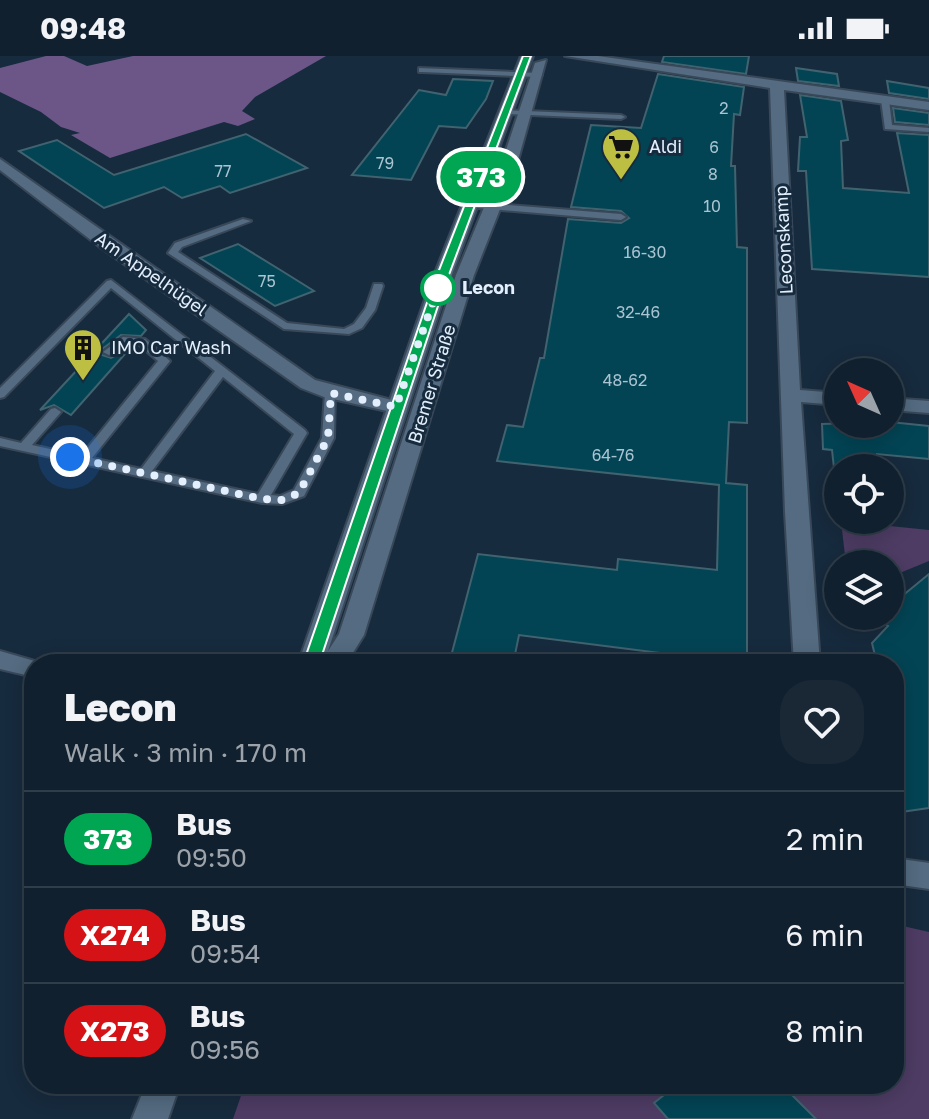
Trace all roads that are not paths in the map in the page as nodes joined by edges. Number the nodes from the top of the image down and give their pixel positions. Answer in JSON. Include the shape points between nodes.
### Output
{"nodes":[{"id":1,"x":527,"y":56,"type":"edge"},
{"id":2,"x":543,"y":56,"type":"edge"},
{"id":3,"x":571,"y":56,"type":"edge"},
{"id":4,"x":422,"y":70,"type":"dead end"},
{"id":5,"x":530,"y":75,"type":"junction"},
{"id":6,"x":777,"y":85,"type":"junction"},
{"id":7,"x":885,"y":100,"type":"junction"},
{"id":8,"x":929,"y":106,"type":"edge"},
{"id":9,"x":507,"y":112,"type":"junction"},
{"id":10,"x":525,"y":114,"type":"junction"},
{"id":11,"x":621,"y":117,"type":"dead end"},
{"id":12,"x":929,"y":130,"type":"edge"},
{"id":13,"x":0,"y":163,"type":"edge"},
{"id":14,"x":470,"y":205,"type":"junction"},
{"id":15,"x":493,"y":208,"type":"junction"},
{"id":16,"x":621,"y":217,"type":"dead end"},
{"id":17,"x":246,"y":221,"type":"dead end"},
{"id":18,"x":378,"y":286,"type":"dead end"},
{"id":19,"x":109,"y":352,"type":"dead end"},
{"id":20,"x":222,"y":370,"type":"junction"},
{"id":21,"x":331,"y":393,"type":"junction"},
{"id":22,"x":0,"y":395,"type":"edge"},
{"id":23,"x":793,"y":395,"type":"junction"},
{"id":24,"x":824,"y":398,"type":"edge"},
{"id":25,"x":904,"y":405,"type":"edge"},
{"id":26,"x":396,"y":407,"type":"junction"},
{"id":27,"x":929,"y":407,"type":"edge"},
{"id":28,"x":55,"y":412,"type":"dead end"},
{"id":29,"x":0,"y":442,"type":"edge"},
{"id":30,"x":24,"y":447,"type":"junction"},
{"id":31,"x":84,"y":460,"type":"junction"},
{"id":32,"x":144,"y":474,"type":"junction"},
{"id":33,"x":262,"y":499,"type":"junction"},
{"id":34,"x":314,"y":654,"type":"edge"},
{"id":35,"x":339,"y":654,"type":"edge"},
{"id":36,"x":806,"y":654,"type":"edge"},
{"id":37,"x":0,"y":660,"type":"edge"},
{"id":38,"x":24,"y":666,"type":"edge"},
{"id":39,"x":904,"y":872,"type":"edge"},
{"id":40,"x":929,"y":876,"type":"edge"},
{"id":41,"x":159,"y":1094,"type":"edge"},
{"id":42,"x":150,"y":1119,"type":"edge"}],
"edges":[{"from":1,"to":5,"type":"street","name":"Bremer Straße"},
{"from":2,"to":5,"type":"street","name":"Bremer Straße"},
{"from":3,"to":6,"type":"street"},
{"from":4,"to":5,"type":"lane"},
{"from":5,"to":9,"type":"street","name":"Bremer Straße"},
{"from":5,"to":10,"type":"street","name":"Bremer Straße"},
{"from":6,"to":7,"type":"street"},
{"from":6,"to":23,"type":"street","name":"Leconskamp"},
{"from":7,"to":8,"type":"street"},
{"from":7,"to":12,"type":"lane","via":[[888,127]]},
{"from":9,"to":10,"type":"lane"},
{"from":9,"to":14,"type":"street","name":"Bremer Straße"},
{"from":10,"to":11,"type":"lane"},
{"from":10,"to":15,"type":"street","name":"Bremer Straße"},
{"from":13,"to":21,"type":"street","name":"Am Appelhügel","via":[[308,384]]},
{"from":14,"to":15,"type":"lane"},
{"from":14,"to":26,"type":"street","name":"Bremer Straße"},
{"from":15,"to":16,"type":"lane"},
{"from":15,"to":35,"type":"street","name":"Bremer Straße","via":[[465,275],[351,635]]},
{"from":17,"to":18,"type":"lane","via":[[178,245],[173,253],[284,326],[345,332],[358,326],[371,308]]},
{"from":19,"to":31,"type":"lane","via":[[127,339],[141,341],[164,361]]},
{"from":20,"to":22,"type":"lane","via":[[111,283]]},
{"from":20,"to":32,"type":"lane"},
{"from":20,"to":33,"type":"lane","via":[[301,433]]},
{"from":21,"to":26,"type":"street","name":"Am Appelhügel"},
{"from":21,"to":33,"type":"lane","via":[[328,438],[299,493],[282,500]]},
{"from":23,"to":24,"type":"street"},
{"from":23,"to":36,"type":"street","name":"Leconskamp"},
{"from":25,"to":27,"type":"street"},
{"from":26,"to":34,"type":"street","name":"Bremer Straße"},
{"from":28,"to":30,"type":"lane"},
{"from":29,"to":30,"type":"lane"},
{"from":30,"to":31,"type":"lane"},
{"from":31,"to":32,"type":"lane"},
{"from":32,"to":33,"type":"lane"},
{"from":37,"to":38,"type":"street"},
{"from":39,"to":40,"type":"street"},
{"from":41,"to":42,"type":"street"}]}
